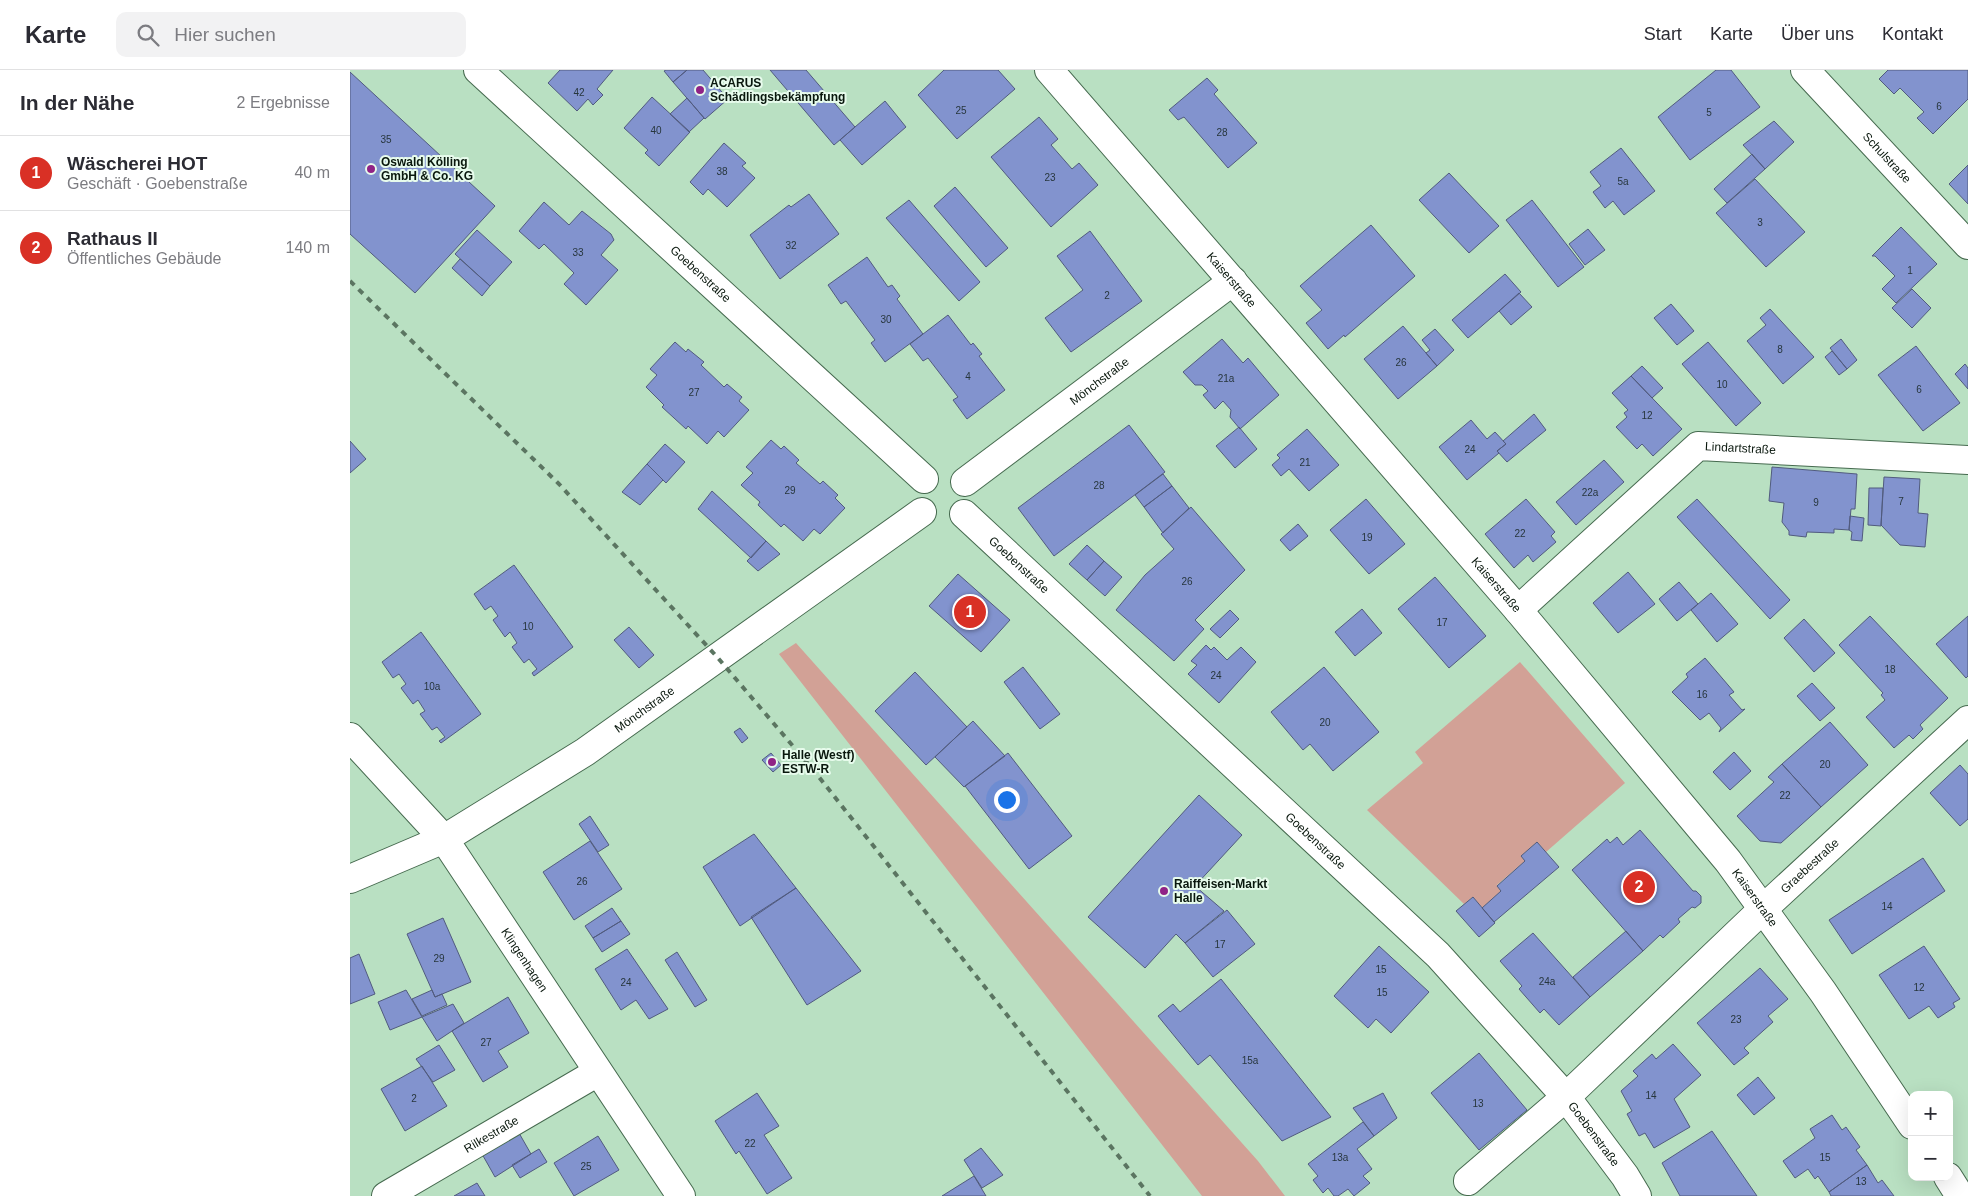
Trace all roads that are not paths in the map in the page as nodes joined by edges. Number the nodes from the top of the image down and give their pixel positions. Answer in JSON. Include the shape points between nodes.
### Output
{"nodes":[{"id":1,"x":478,"y":70,"type":"edge"},
{"id":2,"x":1805,"y":70,"type":"edge"},
{"id":3,"x":1056,"y":72,"type":"edge"},
{"id":4,"x":1968,"y":245,"type":"edge"},
{"id":5,"x":1233,"y":281,"type":"junction"},
{"id":6,"x":1968,"y":460,"type":"edge"},
{"id":7,"x":924,"y":479,"type":"junction"},
{"id":8,"x":965,"y":482,"type":"junction"},
{"id":9,"x":922,"y":512,"type":"junction"},
{"id":10,"x":964,"y":514,"type":"junction"},
{"id":11,"x":1518,"y":610,"type":"junction"},
{"id":12,"x":1968,"y":720,"type":"edge"},
{"id":13,"x":350,"y":737,"type":"edge"},
{"id":14,"x":444,"y":839,"type":"junction"},
{"id":15,"x":350,"y":879,"type":"edge"},
{"id":16,"x":1763,"y":909,"type":"junction"},
{"id":17,"x":598,"y":1072,"type":"junction"},
{"id":18,"x":1566,"y":1097,"type":"junction"},
{"id":19,"x":1908,"y":1119,"type":"edge"},
{"id":20,"x":1468,"y":1181,"type":"dead end"},
{"id":21,"x":1951,"y":1181,"type":"edge"},
{"id":22,"x":386,"y":1196,"type":"edge"},
{"id":23,"x":681,"y":1196,"type":"edge"},
{"id":24,"x":1637,"y":1196,"type":"edge"},
{"id":25,"x":1960,"y":1196,"type":"edge"}],
"edges":[{"from":1,"to":7,"type":"street","name":"Goebenstraße"},
{"from":2,"to":4,"type":"street","name":"Schulstraße"},
{"from":3,"to":5,"type":"street","name":"Kaiserstraße"},
{"from":5,"to":8,"type":"street","name":"Mönchstraße"},
{"from":5,"to":11,"type":"street","name":"Kaiserstraße"},
{"from":6,"to":11,"type":"street","name":"Lindartstraße","via":[[1698,446]]},
{"from":7,"to":8,"type":"street","via":[[934,472],[945,471],[957,474]]},
{"from":7,"to":9,"type":"street","via":[[917,496]]},
{"from":8,"to":10,"type":"street","via":[[970,498]]},
{"from":9,"to":10,"type":"street","via":[[942,524]]},
{"from":9,"to":14,"type":"street","name":"Mönchstraße","via":[[585,752]]},
{"from":10,"to":18,"type":"street","name":"Goebenstraße","via":[[1438,955]]},
{"from":11,"to":16,"type":"street","name":"Kaiserstraße","via":[[1728,861]]},
{"from":12,"to":16,"type":"street","name":"Graebestraße"},
{"from":13,"to":14,"type":"street","name":"Klingenhagen"},
{"from":14,"to":15,"type":"street","name":"Mönchstraße"},
{"from":14,"to":17,"type":"street","name":"Klingenhagen"},
{"from":16,"to":18,"type":"street","name":"Graebestraße"},
{"from":16,"to":19,"type":"street","name":"Kaiserstraße"},
{"from":17,"to":22,"type":"street","name":"Rilkestraße"},
{"from":17,"to":23,"type":"street","name":"Klingenhagen"},
{"from":18,"to":20,"type":"street","name":"Graebestraße"},
{"from":18,"to":24,"type":"street","name":"Goebenstraße"},
{"from":21,"to":25,"type":"street"}]}
